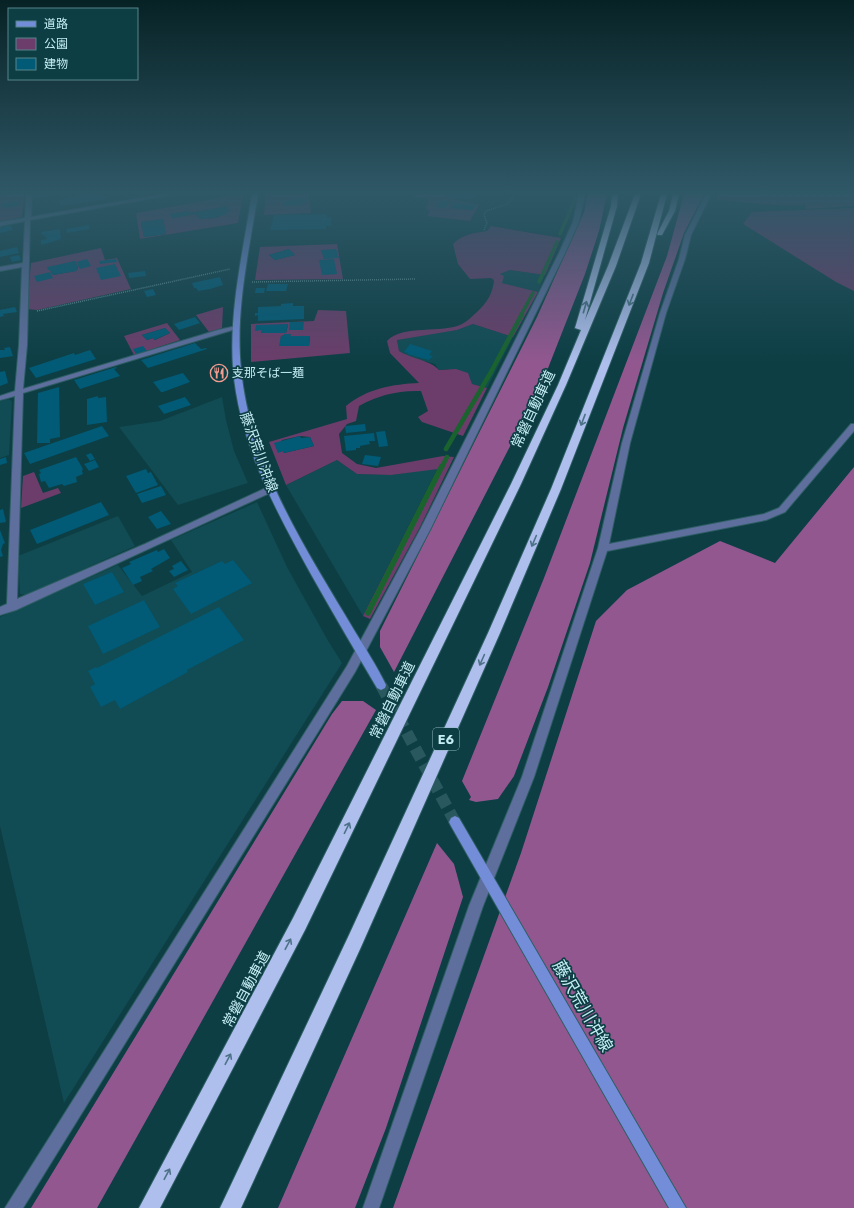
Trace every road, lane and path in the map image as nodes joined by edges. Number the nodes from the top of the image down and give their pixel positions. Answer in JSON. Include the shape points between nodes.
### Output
{"nodes":[{"id":1,"x":27,"y":250,"type":"edge"},
{"id":2,"x":247,"y":250,"type":"edge"},
{"id":3,"x":563,"y":250,"type":"edge"},
{"id":4,"x":601,"y":250,"type":"edge"},
{"id":5,"x":618,"y":250,"type":"edge"},
{"id":6,"x":648,"y":250,"type":"edge"},
{"id":7,"x":652,"y":250,"type":"edge"},
{"id":8,"x":684,"y":250,"type":"edge"},
{"id":9,"x":645,"y":263,"type":"junction"},
{"id":10,"x":26,"y":264,"type":"junction"},
{"id":11,"x":244,"y":267,"type":"junction"},
{"id":12,"x":0,"y":269,"type":"edge"},
{"id":13,"x":416,"y":279,"type":"dead end"},
{"id":14,"x":241,"y":282,"type":"junction"},
{"id":15,"x":23,"y":314,"type":"junction"},
{"id":16,"x":236,"y":328,"type":"junction"},
{"id":17,"x":562,"y":385,"type":"junction"},
{"id":18,"x":19,"y":393,"type":"junction"},
{"id":19,"x":0,"y":398,"type":"edge"},
{"id":20,"x":854,"y":426,"type":"edge"},
{"id":21,"x":271,"y":489,"type":"junction"},
{"id":22,"x":603,"y":548,"type":"junction"},
{"id":23,"x":12,"y":607,"type":"junction"},
{"id":24,"x":0,"y":611,"type":"edge"},
{"id":25,"x":361,"y":652,"type":"junction"},
{"id":26,"x":381,"y":685,"type":"tunnel mouth"},
{"id":27,"x":455,"y":822,"type":"tunnel mouth"},
{"id":28,"x":486,"y":877,"type":"junction"},
{"id":29,"x":13,"y":1208,"type":"edge"},
{"id":30,"x":148,"y":1208,"type":"edge"},
{"id":31,"x":230,"y":1208,"type":"edge"},
{"id":32,"x":371,"y":1208,"type":"edge"},
{"id":33,"x":678,"y":1208,"type":"edge"}],
"edges":[{"from":1,"to":10,"type":"street"},
{"from":2,"to":11,"type":"main road","name":"藤沢荒川沖線"},
{"from":3,"to":25,"type":"street","via":[[426,528]]},
{"from":17,"to":4,"type":"highway","one_way":true},
{"from":5,"to":17,"type":"highway","name":"常磐自動車道"},
{"from":6,"to":9,"type":"highway","number":"E6"},
{"from":7,"to":9,"type":"highway"},
{"from":8,"to":22,"type":"street","via":[[647,365]]},
{"from":9,"to":31,"type":"highway","number":"E6","one_way":true,"via":[[556,489],[494,633],[356,941]]},
{"from":10,"to":12,"type":"street"},
{"from":10,"to":15,"type":"street"},
{"from":11,"to":14,"type":"main road","name":"藤沢荒川沖線"},
{"from":11,"to":15,"type":"path"},
{"from":13,"to":14,"type":"path"},
{"from":14,"to":16,"type":"main road","name":"藤沢荒川沖線"},
{"from":15,"to":18,"type":"street"},
{"from":16,"to":18,"type":"street"},
{"from":16,"to":21,"type":"main road","name":"藤沢荒川沖線","via":[[241,405],[252,442]]},
{"from":30,"to":17,"type":"highway","name":"常磐自動車道","one_way":true,"via":[[299,924],[448,624]]},
{"from":18,"to":19,"type":"street"},
{"from":18,"to":23,"type":"street"},
{"from":20,"to":22,"type":"street","via":[[782,510],[766,517]]},
{"from":21,"to":23,"type":"street"},
{"from":21,"to":25,"type":"main road","name":"藤沢荒川沖線","via":[[301,548]]},
{"from":22,"to":28,"type":"street","via":[[528,777]]},
{"from":23,"to":24,"type":"street"},
{"from":25,"to":26,"type":"main road","name":"藤沢荒川沖線"},
{"from":25,"to":29,"type":"street"},
{"from":27,"to":28,"type":"main road","name":"藤沢荒川沖線"},
{"from":28,"to":32,"type":"street"},
{"from":28,"to":33,"type":"main road","name":"藤沢荒川沖線"}]}
